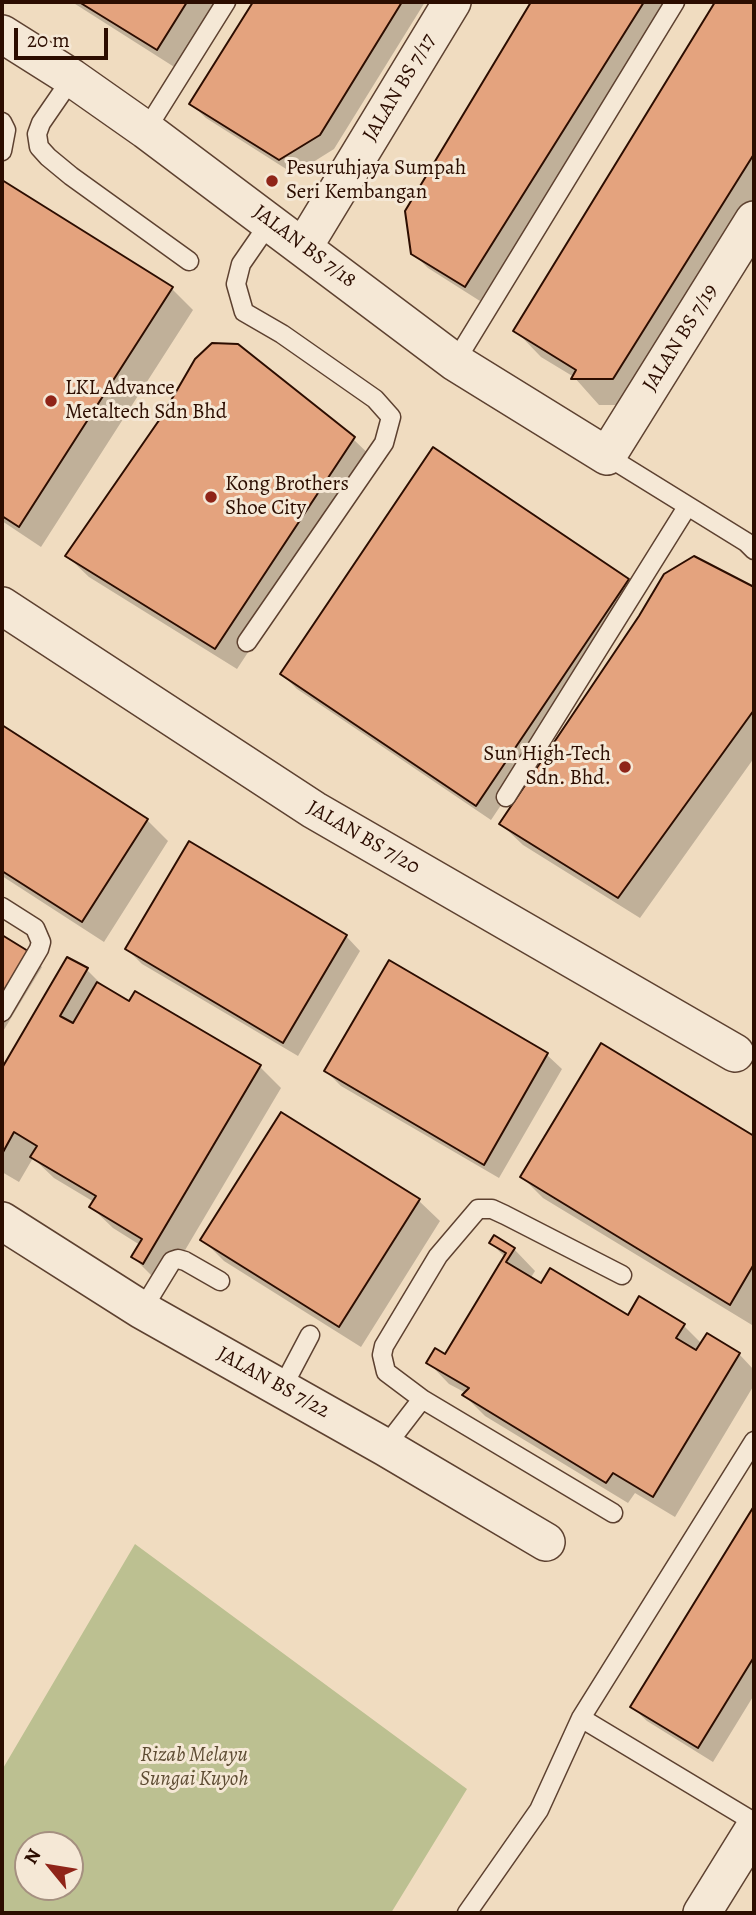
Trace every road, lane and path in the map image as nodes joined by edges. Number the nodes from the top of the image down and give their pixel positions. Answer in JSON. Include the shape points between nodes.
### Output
{"nodes":[{"id":1,"x":226,"y":2,"type":"edge"},
{"id":2,"x":452,"y":2,"type":"edge"},
{"id":3,"x":675,"y":2,"type":"edge"},
{"id":4,"x":2,"y":34,"type":"edge"},
{"id":5,"x":72,"y":78,"type":"junction"},
{"id":6,"x":4,"y":126,"type":"edge"},
{"id":7,"x":146,"y":130,"type":"junction"},
{"id":8,"x":37,"y":134,"type":"junction"},
{"id":9,"x":2,"y":151,"type":"edge"},
{"id":10,"x":754,"y":220,"type":"edge"},
{"id":11,"x":270,"y":222,"type":"junction"},
{"id":12,"x":304,"y":246,"type":"junction"},
{"id":13,"x":188,"y":261,"type":"dead end"},
{"id":14,"x":456,"y":362,"type":"junction"},
{"id":15,"x":607,"y":456,"type":"junction"},
{"id":16,"x":687,"y":506,"type":"junction"},
{"id":17,"x":754,"y":550,"type":"edge"},
{"id":18,"x":2,"y":606,"type":"edge"},
{"id":19,"x":247,"y":642,"type":"dead end"},
{"id":20,"x":506,"y":797,"type":"dead end"},
{"id":21,"x":2,"y":907,"type":"edge"},
{"id":22,"x":2,"y":1012,"type":"edge"},
{"id":23,"x":735,"y":1053,"type":"dead end"},
{"id":24,"x":2,"y":1221,"type":"edge"},
{"id":25,"x":622,"y":1275,"type":"dead end"},
{"id":26,"x":220,"y":1281,"type":"dead end"},
{"id":27,"x":142,"y":1310,"type":"junction"},
{"id":28,"x":310,"y":1335,"type":"dead end"},
{"id":29,"x":282,"y":1388,"type":"junction"},
{"id":30,"x":422,"y":1399,"type":"junction"},
{"id":31,"x":754,"y":1441,"type":"edge"},
{"id":32,"x":385,"y":1447,"type":"junction"},
{"id":33,"x":613,"y":1513,"type":"dead end"},
{"id":34,"x":546,"y":1542,"type":"dead end"},
{"id":35,"x":581,"y":1718,"type":"junction"},
{"id":36,"x":754,"y":1822,"type":"edge"},
{"id":37,"x":754,"y":1829,"type":"edge"},
{"id":38,"x":474,"y":1911,"type":"edge"},
{"id":39,"x":702,"y":1913,"type":"edge"}],
"edges":[{"from":1,"to":7,"type":"lane"},
{"from":2,"to":12,"type":"street","name":"JALAN BS 7/17"},
{"from":3,"to":14,"type":"lane"},
{"from":4,"to":5,"type":"street","name":"JALAN BS 7/18"},
{"from":5,"to":7,"type":"street","name":"JALAN BS 7/18"},
{"from":5,"to":8,"type":"lane"},
{"from":6,"to":8,"type":"lane"},
{"from":6,"to":9,"type":"lane"},
{"from":7,"to":11,"type":"street","name":"JALAN BS 7/18"},
{"from":8,"to":13,"type":"lane","via":[[39,147],[48,157]]},
{"from":10,"to":15,"type":"street","name":"JALAN BS 7/19"},
{"from":11,"to":12,"type":"street","name":"JALAN BS 7/18"},
{"from":11,"to":19,"type":"lane","via":[[241,264],[236,284],[244,312],[376,399],[391,417],[384,443]]},
{"from":12,"to":14,"type":"street","name":"JALAN BS 7/18"},
{"from":14,"to":15,"type":"street","name":"JALAN BS 7/18"},
{"from":15,"to":16,"type":"lane"},
{"from":16,"to":17,"type":"lane"},
{"from":16,"to":20,"type":"lane"},
{"from":18,"to":23,"type":"street","name":"JALAN BS 7/20","via":[[314,810]]},
{"from":21,"to":22,"type":"lane","via":[[35,928],[40,942]]},
{"from":24,"to":27,"type":"street","name":"JALAN BS 7/22"},
{"from":25,"to":30,"type":"lane","via":[[492,1209],[478,1209],[438,1256],[384,1346],[386,1372]]},
{"from":26,"to":27,"type":"lane","via":[[185,1261],[172,1261]]},
{"from":27,"to":29,"type":"street","name":"JALAN BS 7/22"},
{"from":28,"to":29,"type":"lane"},
{"from":29,"to":32,"type":"street","name":"JALAN BS 7/22"},
{"from":30,"to":32,"type":"lane"},
{"from":30,"to":33,"type":"lane"},
{"from":31,"to":35,"type":"lane"},
{"from":32,"to":34,"type":"street","name":"JALAN BS 7/22"},
{"from":35,"to":36,"type":"lane"},
{"from":35,"to":38,"type":"lane","via":[[538,1810]]},
{"from":37,"to":39,"type":"street"}]}
